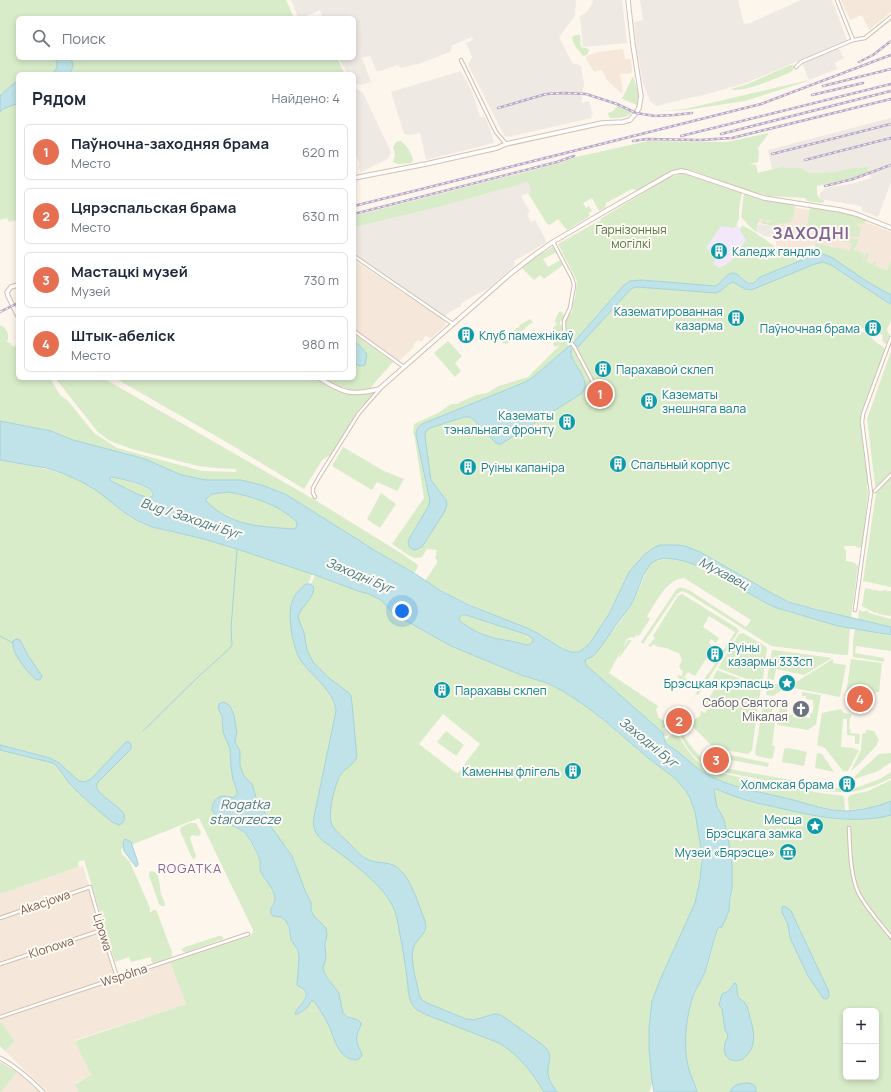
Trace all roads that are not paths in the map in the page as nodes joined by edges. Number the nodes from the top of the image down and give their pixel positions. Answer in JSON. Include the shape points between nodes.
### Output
{"nodes":[{"id":1,"x":628,"y":0,"type":"edge"},
{"id":2,"x":837,"y":0,"type":"edge"},
{"id":3,"x":891,"y":17,"type":"edge"},
{"id":4,"x":853,"y":40,"type":"junction"},
{"id":5,"x":461,"y":60,"type":"dead end"},
{"id":6,"x":796,"y":66,"type":"dead end"},
{"id":7,"x":506,"y":144,"type":"junction"},
{"id":8,"x":356,"y":178,"type":"edge"},
{"id":9,"x":891,"y":228,"type":"edge"},
{"id":10,"x":553,"y":242,"type":"junction"},
{"id":11,"x":356,"y":257,"type":"edge"},
{"id":12,"x":16,"y":286,"type":"edge"},
{"id":13,"x":16,"y":312,"type":"edge"},
{"id":14,"x":453,"y":324,"type":"junction"},
{"id":15,"x":356,"y":332,"type":"edge"},
{"id":16,"x":891,"y":338,"type":"edge"},
{"id":17,"x":405,"y":367,"type":"junction"},
{"id":18,"x":323,"y":380,"type":"edge"},
{"id":19,"x":381,"y":387,"type":"junction"},
{"id":20,"x":596,"y":388,"type":"dead end"},
{"id":21,"x":891,"y":475,"type":"edge"},
{"id":22,"x":875,"y":490,"type":"dead end"},
{"id":23,"x":315,"y":497,"type":"dead end"},
{"id":24,"x":855,"y":610,"type":"dead end"},
{"id":25,"x":849,"y":828,"type":"dead end"},
{"id":26,"x":90,"y":887,"type":"joint"},
{"id":27,"x":0,"y":918,"type":"edge"},
{"id":28,"x":102,"y":930,"type":"junction"},
{"id":29,"x":248,"y":934,"type":"dead end"},
{"id":30,"x":891,"y":937,"type":"edge"},
{"id":31,"x":0,"y":964,"type":"edge"},
{"id":32,"x":117,"y":977,"type":"junction"},
{"id":33,"x":0,"y":1017,"type":"edge"},
{"id":34,"x":0,"y":1058,"type":"edge"},
{"id":35,"x":44,"y":1092,"type":"edge"}],
"edges":[{"from":1,"to":7,"type":"main road","via":[[641,96],[636,113],[630,120],[623,122],[602,123]]},
{"from":2,"to":4,"type":"street"},
{"from":3,"to":4,"type":"street","via":[[865,38]]},
{"from":4,"to":6,"type":"street"},
{"from":5,"to":7,"type":"street","via":[[496,132]]},
{"from":7,"to":8,"type":"main road"},
{"from":9,"to":10,"type":"main road","via":[[856,214],[764,198],[681,171],[666,176]]},
{"from":10,"to":14,"type":"main road","via":[[525,262]]},
{"from":10,"to":20,"type":"street","via":[[574,285],[570,308],[564,321],[566,334]]},
{"from":11,"to":14,"type":"street"},
{"from":12,"to":13,"type":"main road","via":[[7,292]]},
{"from":14,"to":17,"type":"main road"},
{"from":15,"to":17,"type":"street"},
{"from":16,"to":24,"type":"street","via":[[863,414],[862,428],[871,493]]},
{"from":17,"to":19,"type":"main road"},
{"from":18,"to":19,"type":"main road","via":[[342,391],[352,393],[362,393]]},
{"from":19,"to":23,"type":"street","via":[[359,413],[319,477],[313,488]]},
{"from":21,"to":22,"type":"street"},
{"from":25,"to":30,"type":"street","via":[[857,888]]},
{"from":26,"to":27,"type":"street","name":"Akacjowa"},
{"from":26,"to":28,"type":"street","name":"Lipowa"},
{"from":28,"to":31,"type":"street","name":"Klonowa"},
{"from":28,"to":32,"type":"street","name":"Lipowa"},
{"from":29,"to":32,"type":"street","name":"Wspólna"},
{"from":32,"to":33,"type":"street","name":"Wspólna"},
{"from":34,"to":35,"type":"street","via":[[27,1076]]}]}
